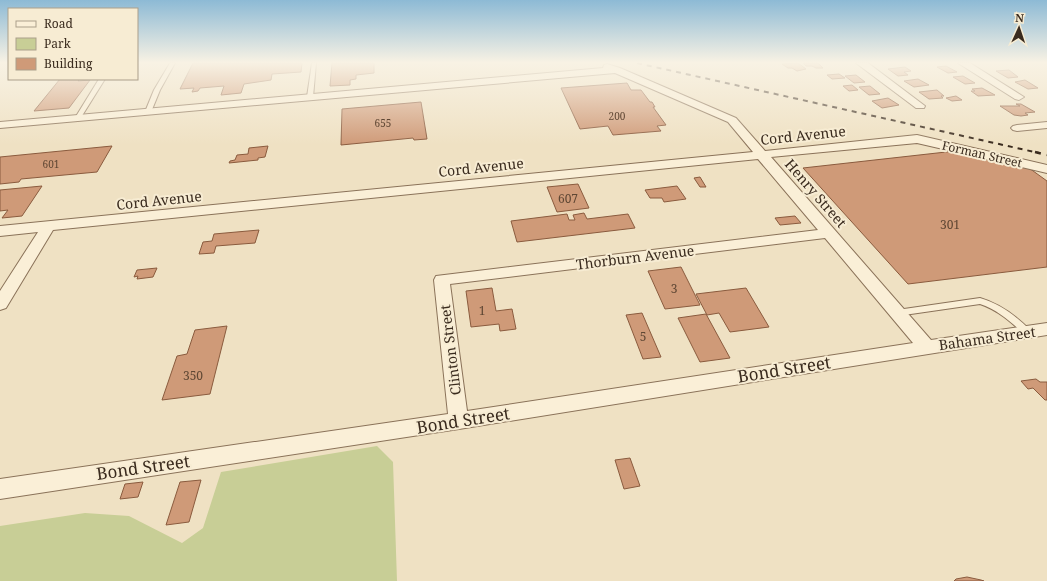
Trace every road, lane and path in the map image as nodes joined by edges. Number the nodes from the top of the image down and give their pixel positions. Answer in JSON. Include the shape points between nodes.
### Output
{"nodes":[{"id":1,"x":95,"y":90,"type":"edge"},
{"id":2,"x":157,"y":90,"type":"edge"},
{"id":3,"x":311,"y":90,"type":"edge"},
{"id":4,"x":388,"y":90,"type":"edge"},
{"id":5,"x":663,"y":90,"type":"edge"},
{"id":6,"x":898,"y":90,"type":"edge"},
{"id":7,"x":1008,"y":90,"type":"edge"},
{"id":8,"x":310,"y":97,"type":"junction"},
{"id":9,"x":1019,"y":97,"type":"dead end"},
{"id":10,"x":920,"y":106,"type":"dead end"},
{"id":11,"x":148,"y":112,"type":"junction"},
{"id":12,"x":78,"y":118,"type":"junction"},
{"id":13,"x":0,"y":125,"type":"edge"},
{"id":14,"x":1047,"y":125,"type":"edge"},
{"id":15,"x":1017,"y":128,"type":"dead end"},
{"id":16,"x":917,"y":139,"type":"joint"},
{"id":17,"x":762,"y":155,"type":"junction"},
{"id":18,"x":1047,"y":169,"type":"edge"},
{"id":19,"x":48,"y":227,"type":"junction"},
{"id":20,"x":0,"y":231,"type":"edge"},
{"id":21,"x":829,"y":233,"type":"junction"},
{"id":22,"x":442,"y":280,"type":"joint"},
{"id":23,"x":0,"y":304,"type":"edge"},
{"id":24,"x":898,"y":313,"type":"junction"},
{"id":25,"x":1047,"y":329,"type":"edge"},
{"id":26,"x":1027,"y":332,"type":"junction"},
{"id":27,"x":926,"y":347,"type":"junction"},
{"id":28,"x":459,"y":421,"type":"junction"},
{"id":29,"x":0,"y":489,"type":"edge"}],
"edges":[{"from":1,"to":12,"type":"lane"},
{"from":2,"to":11,"type":"lane"},
{"from":3,"to":8,"type":"lane"},
{"from":4,"to":8,"type":"street"},
{"from":5,"to":17,"type":"street","name":"Henry Street","via":[[732,120]]},
{"from":6,"to":10,"type":"street"},
{"from":7,"to":9,"type":"street"},
{"from":8,"to":11,"type":"street"},
{"from":11,"to":12,"type":"street"},
{"from":12,"to":13,"type":"street"},
{"from":14,"to":15,"type":"street"},
{"from":16,"to":17,"type":"street","name":"Cord Avenue"},
{"from":16,"to":18,"type":"street","name":"Forman Street"},
{"from":17,"to":19,"type":"street","name":"Cord Avenue"},
{"from":17,"to":21,"type":"street","name":"Henry Street"},
{"from":19,"to":20,"type":"street"},
{"from":19,"to":23,"type":"street"},
{"from":21,"to":22,"type":"street","name":"Thorburn Avenue"},
{"from":21,"to":24,"type":"street","name":"Henry Street"},
{"from":22,"to":28,"type":"street","name":"Clinton Street"},
{"from":24,"to":26,"type":"lane","via":[[980,301],[1004,310]]},
{"from":24,"to":27,"type":"street","name":"Henry Street"},
{"from":25,"to":26,"type":"street","name":"Bahama Street"},
{"from":26,"to":27,"type":"street","name":"Bahama Street"},
{"from":27,"to":28,"type":"street","name":"Bond Street"},
{"from":28,"to":29,"type":"street","name":"Bond Street"}]}
